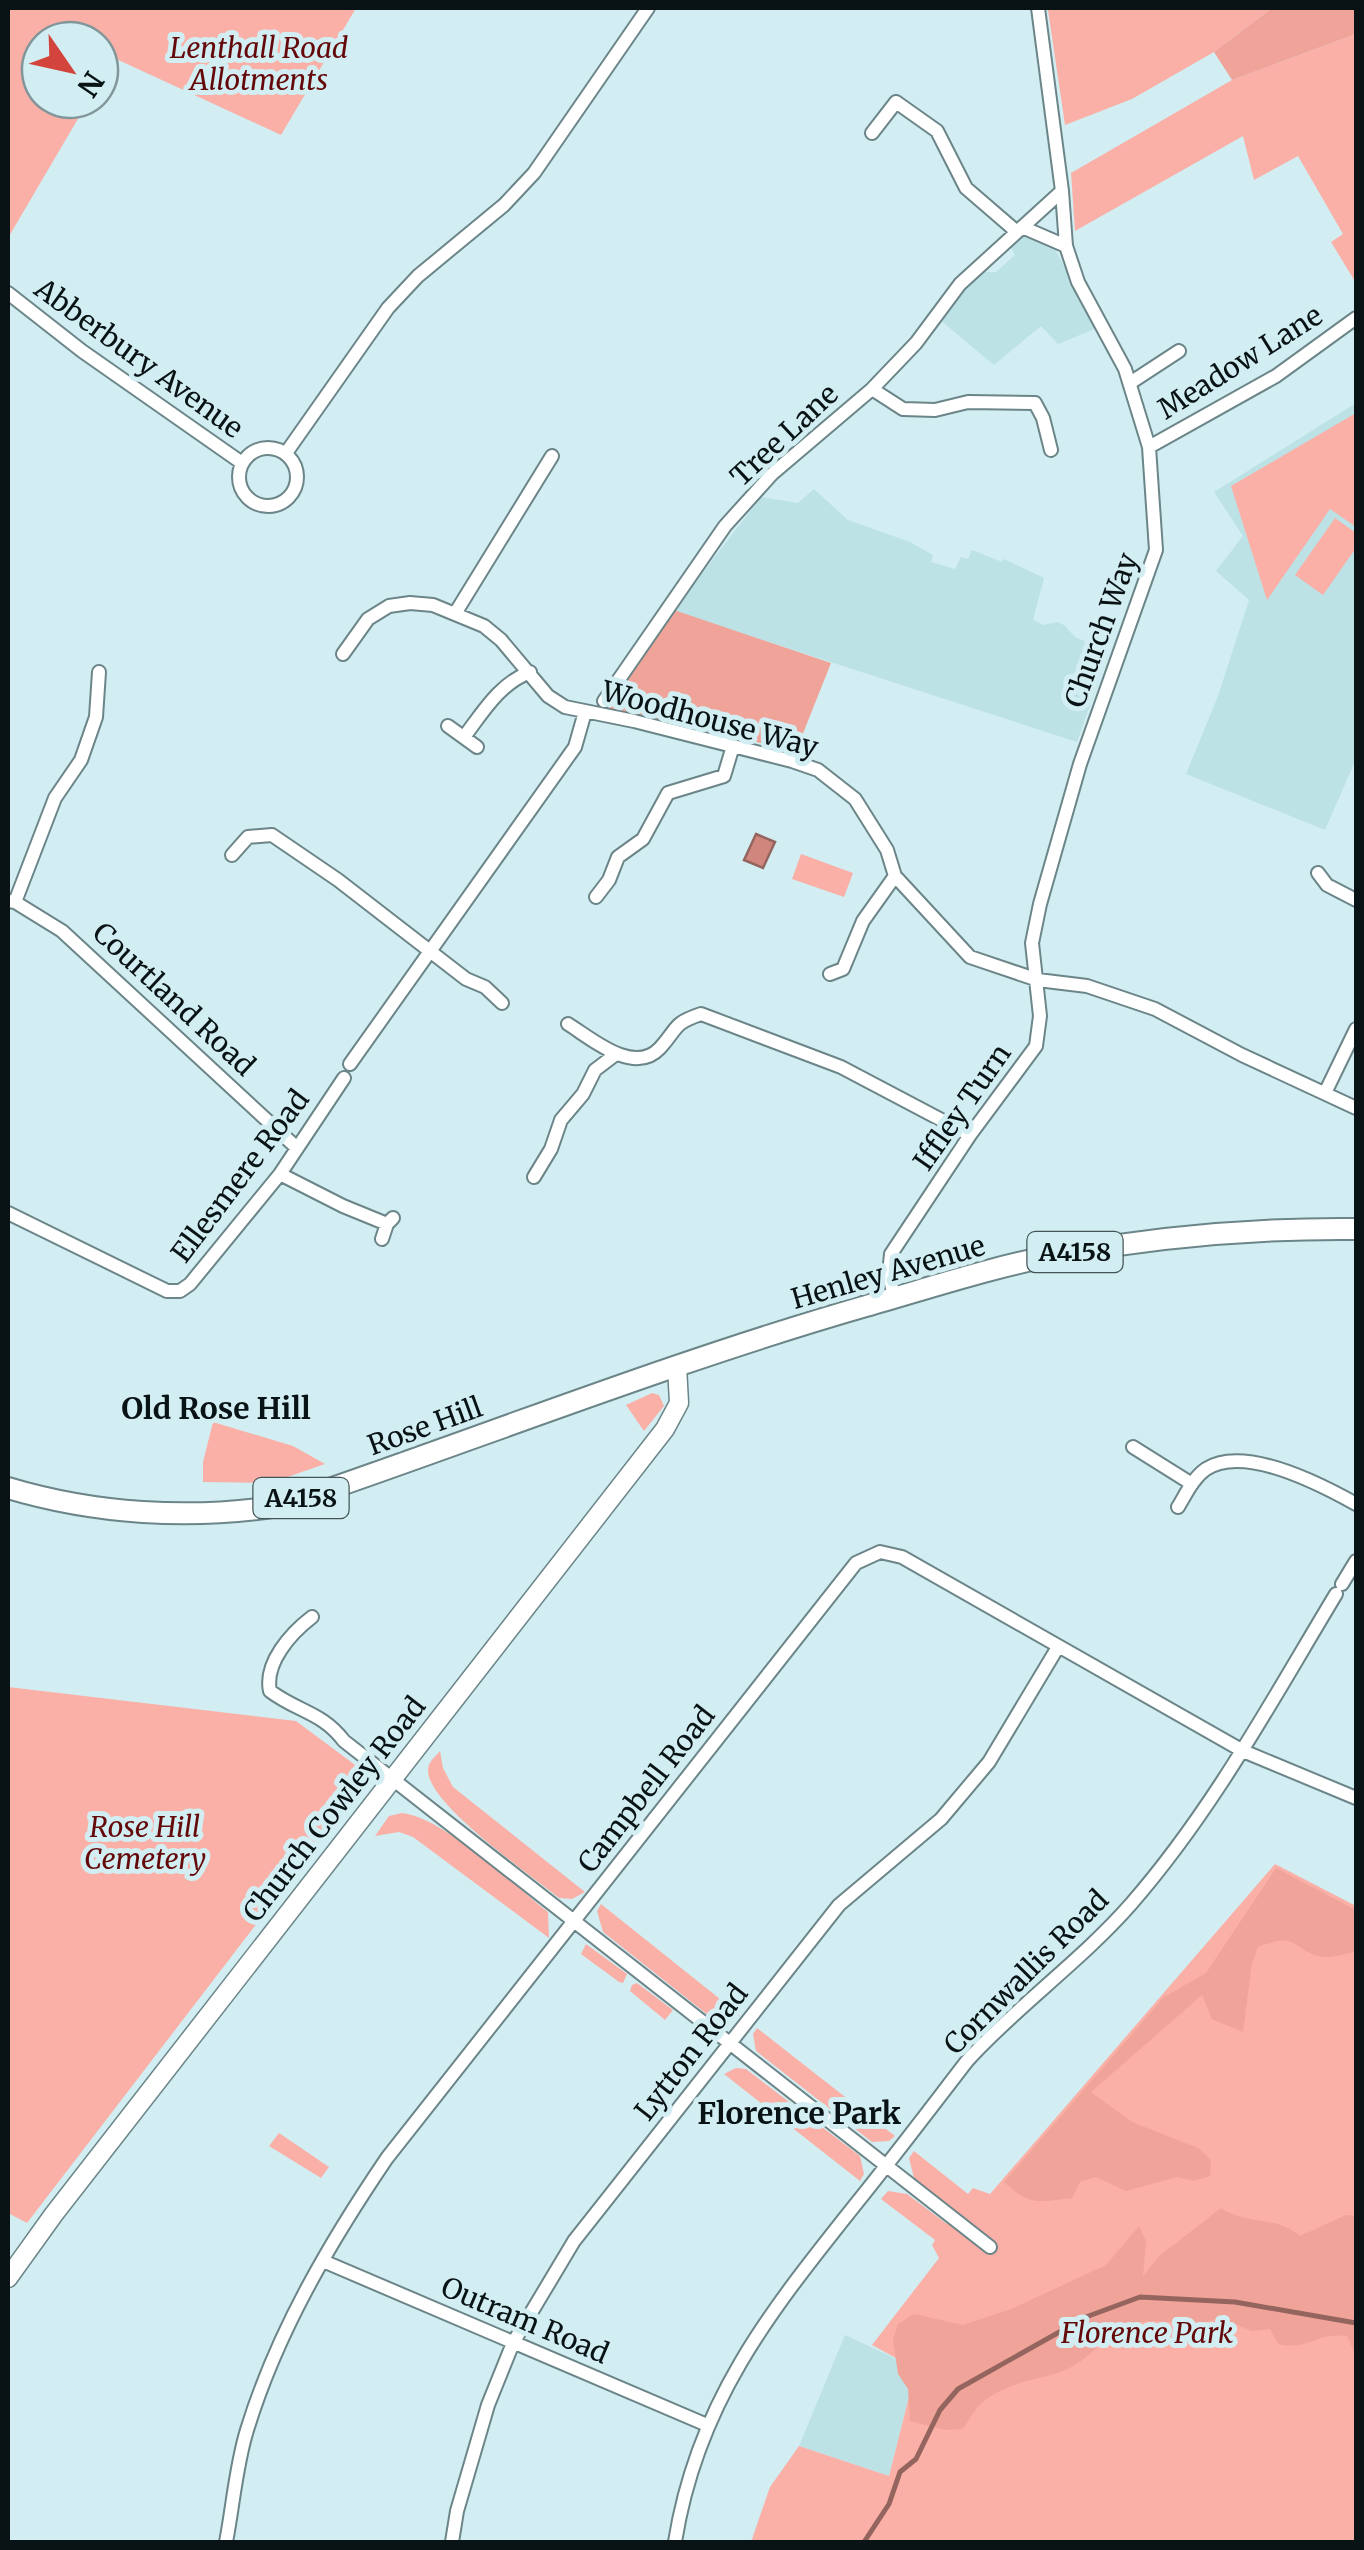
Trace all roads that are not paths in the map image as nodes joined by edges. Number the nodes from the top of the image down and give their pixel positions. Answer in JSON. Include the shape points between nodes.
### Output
{"nodes":[{"id":1,"x":648,"y":8,"type":"edge"},
{"id":2,"x":1038,"y":8,"type":"edge"},
{"id":3,"x":872,"y":133,"type":"dead end"},
{"id":4,"x":1062,"y":191,"type":"junction"},
{"id":5,"x":1019,"y":230,"type":"junction"},
{"id":6,"x":1066,"y":246,"type":"junction"},
{"id":7,"x":8,"y":293,"type":"edge"},
{"id":8,"x":1356,"y":318,"type":"edge"},
{"id":9,"x":1179,"y":351,"type":"dead end"},
{"id":10,"x":1130,"y":382,"type":"junction"},
{"id":11,"x":872,"y":389,"type":"junction"},
{"id":12,"x":1149,"y":447,"type":"junction"},
{"id":13,"x":1050,"y":450,"type":"dead end"},
{"id":14,"x":286,"y":453,"type":"junction"},
{"id":15,"x":552,"y":456,"type":"dead end"},
{"id":16,"x":242,"y":463,"type":"junction"},
{"id":17,"x":456,"y":612,"type":"junction"},
{"id":18,"x":343,"y":654,"type":"dead end"},
{"id":19,"x":99,"y":672,"type":"dead end"},
{"id":20,"x":530,"y":672,"type":"junction"},
{"id":21,"x":604,"y":700,"type":"dead end"},
{"id":22,"x":586,"y":712,"type":"junction"},
{"id":23,"x":448,"y":726,"type":"dead end"},
{"id":24,"x":464,"y":738,"type":"junction"},
{"id":25,"x":734,"y":746,"type":"junction"},
{"id":26,"x":477,"y":747,"type":"dead end"},
{"id":27,"x":232,"y":856,"type":"dead end"},
{"id":28,"x":1318,"y":873,"type":"dead end"},
{"id":29,"x":895,"y":876,"type":"junction"},
{"id":30,"x":596,"y":897,"type":"dead end"},
{"id":31,"x":1356,"y":900,"type":"edge"},
{"id":32,"x":11,"y":901,"type":"edge"},
{"id":33,"x":431,"y":951,"type":"junction"},
{"id":34,"x":830,"y":974,"type":"dead end"},
{"id":35,"x":1038,"y":980,"type":"junction"},
{"id":36,"x":502,"y":1003,"type":"dead end"},
{"id":37,"x":568,"y":1024,"type":"dead end"},
{"id":38,"x":1356,"y":1029,"type":"edge"},
{"id":39,"x":616,"y":1054,"type":"junction"},
{"id":40,"x":350,"y":1064,"type":"dead end"},
{"id":41,"x":344,"y":1078,"type":"dead end"},
{"id":42,"x":1325,"y":1093,"type":"junction"},
{"id":43,"x":1356,"y":1108,"type":"edge"},
{"id":44,"x":970,"y":1135,"type":"junction"},
{"id":45,"x":297,"y":1148,"type":"junction"},
{"id":46,"x":280,"y":1174,"type":"junction"},
{"id":47,"x":534,"y":1177,"type":"dead end"},
{"id":48,"x":8,"y":1213,"type":"edge"},
{"id":49,"x":1356,"y":1229,"type":"edge"},
{"id":50,"x":382,"y":1239,"type":"dead end"},
{"id":51,"x":894,"y":1298,"type":"junction"},
{"id":52,"x":678,"y":1366,"type":"junction"},
{"id":53,"x":1133,"y":1447,"type":"dead end"},
{"id":54,"x":1192,"y":1484,"type":"junction"},
{"id":55,"x":8,"y":1488,"type":"edge"},
{"id":56,"x":1356,"y":1504,"type":"edge"},
{"id":57,"x":1178,"y":1508,"type":"dead end"},
{"id":58,"x":1356,"y":1561,"type":"edge"},
{"id":59,"x":312,"y":1617,"type":"dead end"},
{"id":60,"x":1058,"y":1647,"type":"junction"},
{"id":61,"x":1243,"y":1751,"type":"junction"},
{"id":62,"x":393,"y":1778,"type":"junction"},
{"id":63,"x":1356,"y":1798,"type":"edge"},
{"id":64,"x":574,"y":1922,"type":"junction"},
{"id":65,"x":730,"y":2044,"type":"junction"},
{"id":66,"x":884,"y":2165,"type":"junction"},
{"id":67,"x":990,"y":2247,"type":"dead end"},
{"id":68,"x":323,"y":2262,"type":"junction"},
{"id":69,"x":8,"y":2278,"type":"edge"},
{"id":70,"x":513,"y":2343,"type":"junction"},
{"id":71,"x":706,"y":2424,"type":"junction"},
{"id":72,"x":226,"y":2542,"type":"edge"},
{"id":73,"x":452,"y":2542,"type":"edge"},
{"id":74,"x":675,"y":2542,"type":"edge"}],
"edges":[{"from":1,"to":14,"type":"street","via":[[534,173],[398,297]]},
{"from":2,"to":4,"type":"street","name":"Church Way"},
{"from":3,"to":5,"type":"street","via":[[896,102],[937,131],[966,188]]},
{"from":4,"to":5,"type":"street","name":"Tree Lane"},
{"from":4,"to":6,"type":"street","name":"Church Way"},
{"from":5,"to":6,"type":"street"},
{"from":5,"to":11,"type":"street","name":"Tree Lane","via":[[960,284]]},
{"from":6,"to":10,"type":"street","name":"Church Way"},
{"from":7,"to":16,"type":"street","name":"Abberbury Avenue"},
{"from":8,"to":12,"type":"street","name":"Meadow Lane","via":[[1276,376]]},
{"from":9,"to":10,"type":"street"},
{"from":10,"to":12,"type":"street","name":"Church Way"},
{"from":11,"to":13,"type":"street","via":[[904,409],[1035,404]]},
{"from":11,"to":21,"type":"street","name":"Tree Lane","via":[[772,474],[726,526]]},
{"from":12,"to":35,"type":"street","name":"Church Way","via":[[1156,550],[1084,751],[1040,904],[1032,943]]},
{"from":14,"to":16,"type":"street","via":[[267,448]]},
{"from":14,"to":16,"type":"street","via":[[296,468],[296,486],[276,505],[248,498],[239,482]]},
{"from":15,"to":17,"type":"street"},
{"from":17,"to":18,"type":"street","via":[[389,606],[368,619]]},
{"from":17,"to":20,"type":"street","name":"Woodhouse Way","via":[[484,626]]},
{"from":19,"to":32,"type":"street","via":[[96,717],[81,760],[54,798]]},
{"from":20,"to":22,"type":"street","name":"Woodhouse Way","via":[[548,696]]},
{"from":20,"to":24,"type":"street","via":[[497,693]]},
{"from":22,"to":25,"type":"street","name":"Woodhouse Way"},
{"from":22,"to":33,"type":"street","via":[[575,747]]},
{"from":23,"to":24,"type":"street"},
{"from":24,"to":26,"type":"street"},
{"from":25,"to":29,"type":"street","name":"Woodhouse Way","via":[[805,766],[841,786],[870,818]]},
{"from":25,"to":30,"type":"street","via":[[724,776],[668,793],[643,839],[618,857]]},
{"from":27,"to":33,"type":"street","via":[[248,836],[272,835]]},
{"from":28,"to":31,"type":"street"},
{"from":29,"to":34,"type":"street","via":[[863,920],[843,970]]},
{"from":29,"to":35,"type":"street","name":"Woodhouse Way","via":[[970,957]]},
{"from":32,"to":45,"type":"street","name":"Courtland Road","via":[[62,930]]},
{"from":33,"to":36,"type":"street"},
{"from":33,"to":40,"type":"street"},
{"from":35,"to":42,"type":"street","via":[[1087,986],[1155,1009]]},
{"from":35,"to":44,"type":"street","name":"Iffley Turn","via":[[1036,1046]]},
{"from":37,"to":39,"type":"street"},
{"from":38,"to":42,"type":"street"},
{"from":39,"to":44,"type":"street","via":[[636,1059],[657,1052],[678,1022],[702,1014],[841,1067]]},
{"from":39,"to":47,"type":"street","via":[[595,1070],[561,1120]]},
{"from":41,"to":45,"type":"street","name":"Ellesmere Road"},
{"from":42,"to":43,"type":"street"},
{"from":44,"to":51,"type":"street","name":"Iffley Turn","via":[[891,1254]]},
{"from":45,"to":46,"type":"street","name":"Ellesmere Road"},
{"from":46,"to":48,"type":"street","name":"Ellesmere Road","via":[[180,1291]]},
{"from":46,"to":50,"type":"street","via":[[390,1221]]},
{"from":49,"to":51,"type":"main road","name":"Henley Avenue","number":"A4158","via":[[1143,1240],[1052,1256]]},
{"from":51,"to":52,"type":"main road","name":"Henley Avenue","number":"A4158"},
{"from":52,"to":55,"type":"main road","name":"Rose Hill","number":"A4158","via":[[280,1506],[144,1513]]},
{"from":52,"to":62,"type":"main road","name":"Church Cowley Road","via":[[679,1403],[665,1428]]},
{"from":53,"to":54,"type":"street"},
{"from":54,"to":56,"type":"street","via":[[1220,1462],[1239,1461],[1278,1468]]},
{"from":54,"to":57,"type":"street"},
{"from":58,"to":61,"type":"street","name":"Cornwallis Road"},
{"from":59,"to":62,"type":"street","via":[[272,1663],[270,1691],[324,1718]]},
{"from":60,"to":61,"type":"street","name":"Campbell Road"},
{"from":60,"to":64,"type":"street","name":"Campbell Road","via":[[902,1557],[880,1552],[856,1563]]},
{"from":60,"to":65,"type":"street","name":"Lytton Road","via":[[977,1776],[941,1819],[839,1905]]},
{"from":61,"to":63,"type":"street","name":"Campbell Road"},
{"from":61,"to":66,"type":"street","name":"Cornwallis Road","via":[[1176,1851],[1128,1907],[996,2029]]},
{"from":62,"to":64,"type":"street"},
{"from":62,"to":69,"type":"main road","name":"Church Cowley Road"},
{"from":64,"to":65,"type":"street"},
{"from":64,"to":68,"type":"street","name":"Campbell Road","via":[[387,2158]]},
{"from":65,"to":66,"type":"street"},
{"from":65,"to":70,"type":"street","name":"Lytton Road","via":[[574,2241]]},
{"from":66,"to":67,"type":"street"},
{"from":66,"to":71,"type":"street","name":"Cornwallis Road","via":[[780,2299]]},
{"from":68,"to":70,"type":"street","name":"Outram Road"},
{"from":68,"to":72,"type":"street","name":"Campbell Road","via":[[279,2343],[246,2432]]},
{"from":70,"to":71,"type":"street","name":"Outram Road"},
{"from":70,"to":73,"type":"street","name":"Lytton Road","via":[[488,2405]]},
{"from":71,"to":74,"type":"street","name":"Cornwallis Road"}]}
